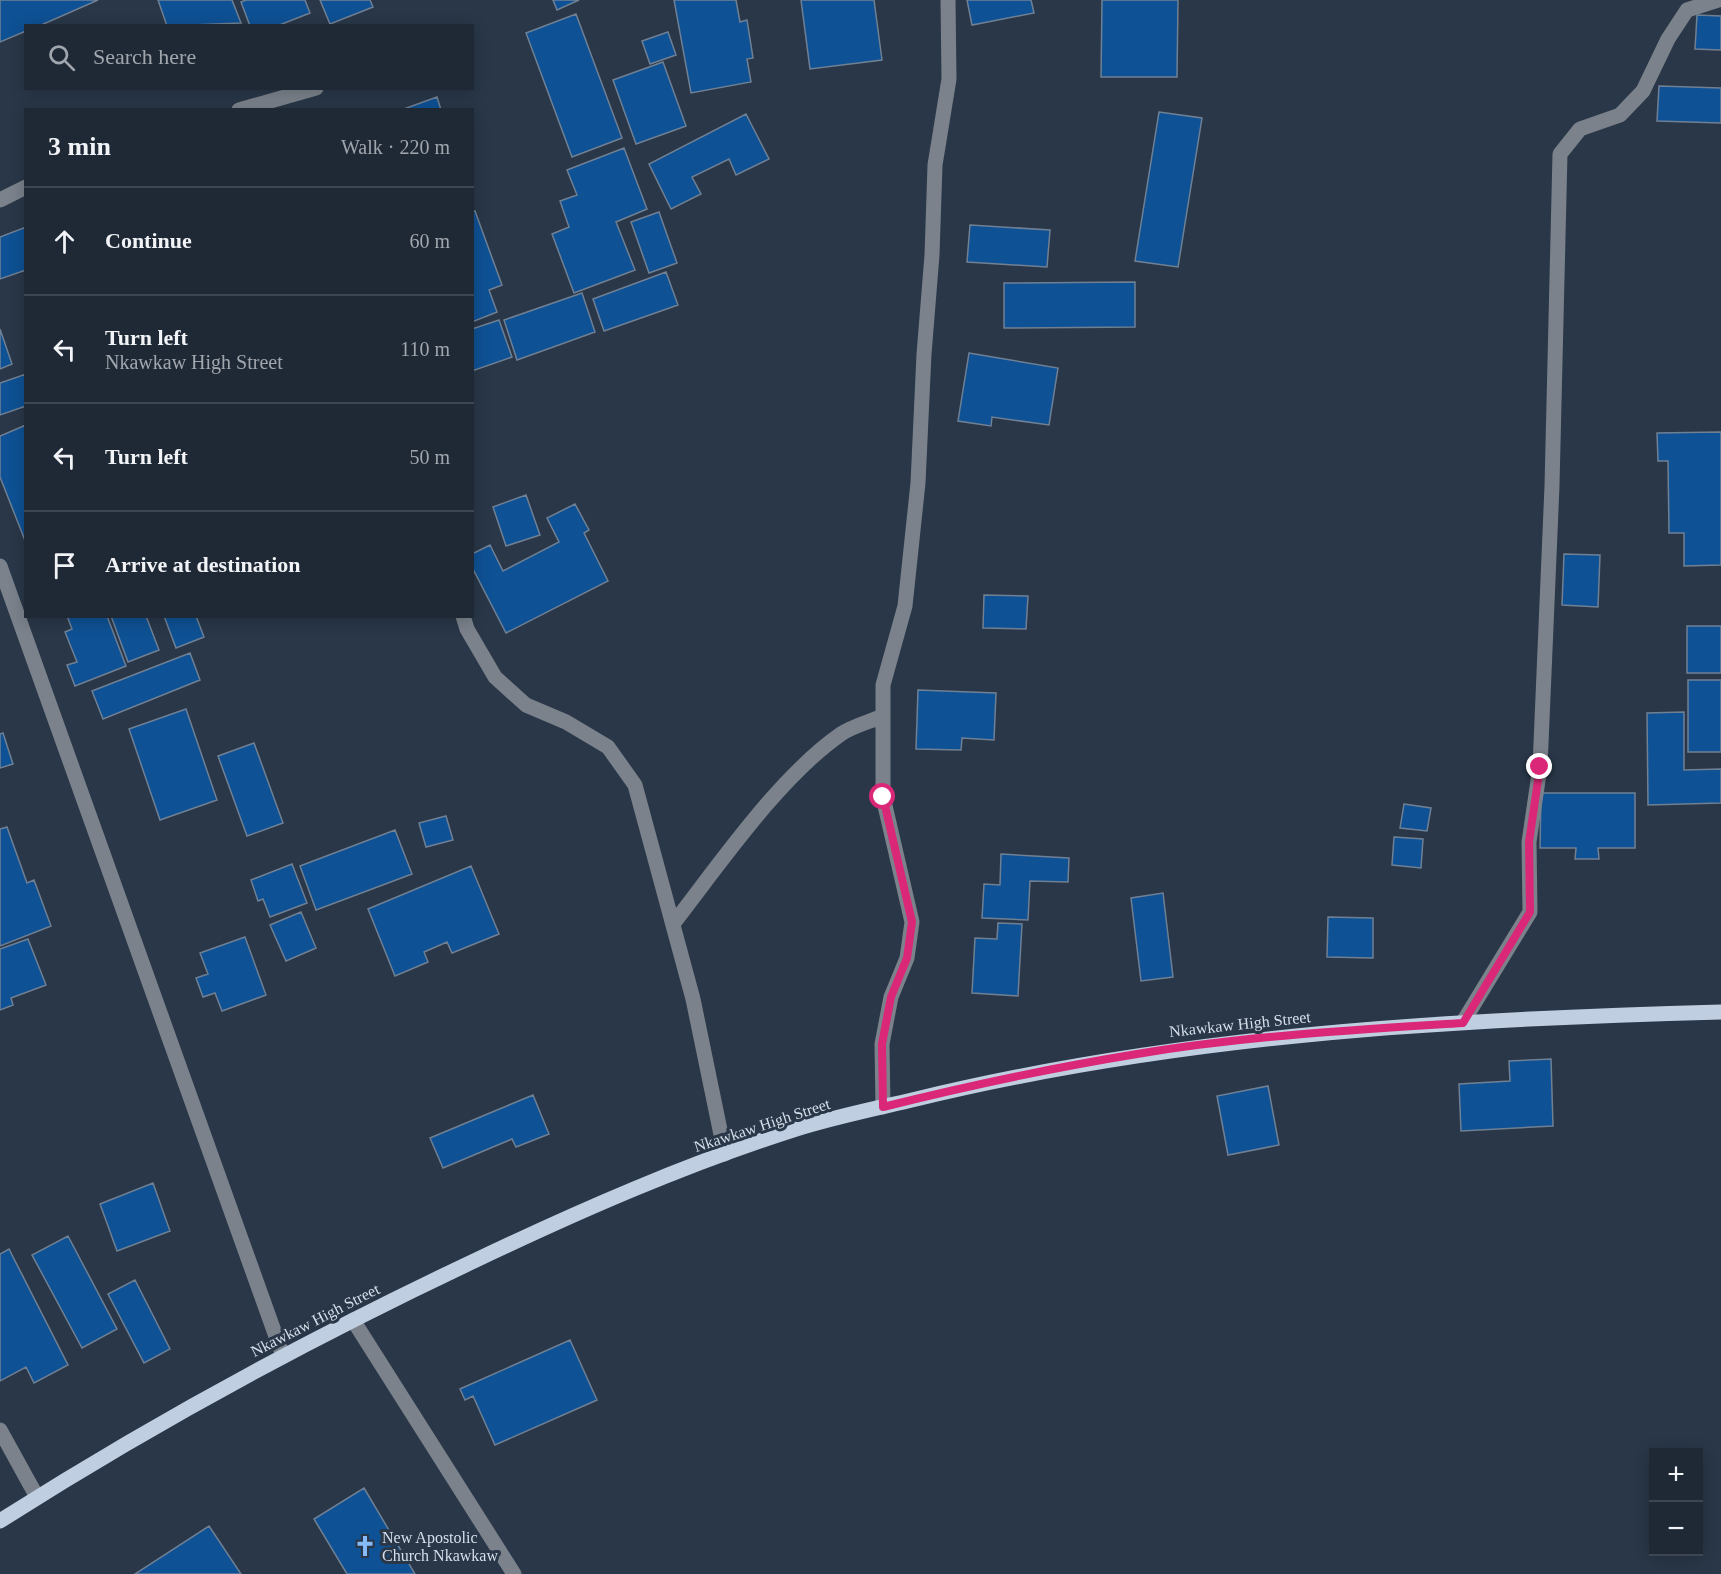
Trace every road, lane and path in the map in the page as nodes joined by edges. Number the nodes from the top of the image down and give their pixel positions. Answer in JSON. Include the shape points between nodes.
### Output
{"nodes":[{"id":1,"x":948,"y":0,"type":"edge"},
{"id":2,"x":1718,"y":0,"type":"edge"},
{"id":3,"x":309,"y":90,"type":"edge"},
{"id":4,"x":246,"y":108,"type":"edge"},
{"id":5,"x":24,"y":188,"type":"edge"},
{"id":6,"x":0,"y":200,"type":"edge"},
{"id":7,"x":0,"y":566,"type":"edge"},
{"id":8,"x":464,"y":618,"type":"edge"},
{"id":9,"x":883,"y":716,"type":"junction"},
{"id":10,"x":673,"y":924,"type":"junction"},
{"id":11,"x":1721,"y":1012,"type":"edge"},
{"id":12,"x":1463,"y":1023,"type":"junction"},
{"id":13,"x":883,"y":1107,"type":"junction"},
{"id":14,"x":725,"y":1154,"type":"junction"},
{"id":15,"x":353,"y":1320,"type":"junction"},
{"id":16,"x":283,"y":1356,"type":"junction"},
{"id":17,"x":0,"y":1430,"type":"edge"},
{"id":18,"x":37,"y":1497,"type":"junction"},
{"id":19,"x":0,"y":1521,"type":"edge"},
{"id":20,"x":514,"y":1574,"type":"edge"}],
"edges":[{"from":1,"to":9,"type":"street","via":[[949,79],[934,165],[918,483],[905,606],[883,685]]},
{"from":2,"to":12,"type":"street","via":[[1687,10],[1643,91],[1620,115],[1580,129],[1560,154],[1551,509],[1540,767],[1529,842],[1530,912]]},
{"from":3,"to":4,"type":"street"},
{"from":5,"to":6,"type":"street"},
{"from":7,"to":16,"type":"street"},
{"from":8,"to":10,"type":"street","via":[[495,677],[526,705],[566,722],[608,747],[635,785]]},
{"from":9,"to":10,"type":"street","via":[[842,734],[805,765],[758,816]]},
{"from":9,"to":13,"type":"street","via":[[883,797],[912,922],[907,958],[891,997],[882,1044]]},
{"from":10,"to":14,"type":"street"},
{"from":11,"to":12,"type":"main road","name":"Nkawkaw High Street"},
{"from":12,"to":13,"type":"main road","name":"Nkawkaw High Street","via":[[1249,1039],[1138,1054],[995,1080]]},
{"from":13,"to":14,"type":"main road","name":"Nkawkaw High Street","via":[[799,1128]]},
{"from":14,"to":15,"type":"main road","name":"Nkawkaw High Street","via":[[562,1219]]},
{"from":15,"to":16,"type":"main road","name":"Nkawkaw High Street"},
{"from":15,"to":20,"type":"street"},
{"from":16,"to":18,"type":"main road","name":"Nkawkaw High Street","via":[[138,1435]]},
{"from":17,"to":18,"type":"street"},
{"from":18,"to":19,"type":"main road","name":"Nkawkaw High Street"}]}
